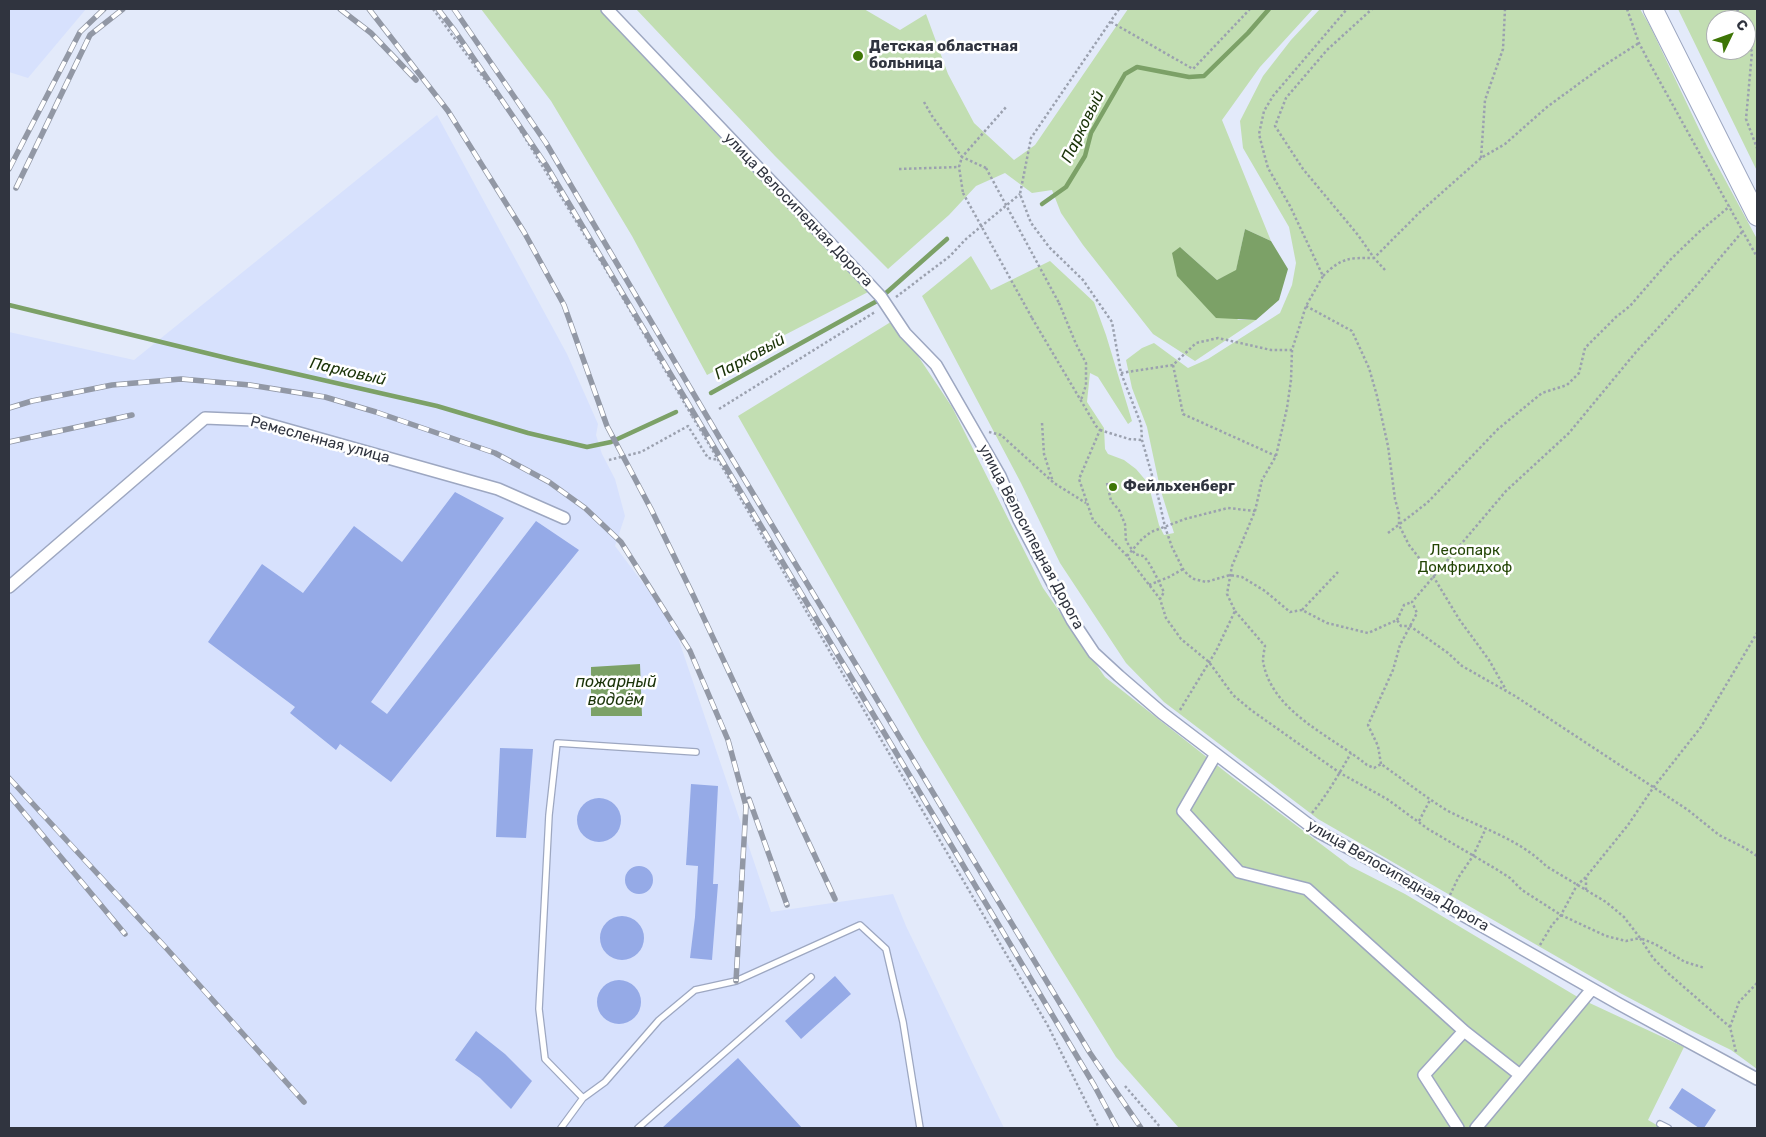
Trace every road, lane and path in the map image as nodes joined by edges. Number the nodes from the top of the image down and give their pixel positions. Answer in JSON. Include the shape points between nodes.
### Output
{"nodes":[{"id":1,"x":433,"y":9,"type":"edge"},
{"id":2,"x":607,"y":9,"type":"edge"},
{"id":3,"x":1119,"y":9,"type":"edge"},
{"id":4,"x":1250,"y":9,"type":"edge"},
{"id":5,"x":1347,"y":9,"type":"edge"},
{"id":6,"x":1372,"y":9,"type":"edge"},
{"id":7,"x":1505,"y":9,"type":"edge"},
{"id":8,"x":1626,"y":9,"type":"edge"},
{"id":9,"x":1653,"y":9,"type":"edge"},
{"id":10,"x":1111,"y":22,"type":"junction"},
{"id":11,"x":1639,"y":43,"type":"junction"},
{"id":12,"x":1751,"y":60,"type":"edge"},
{"id":13,"x":924,"y":102,"type":"dead end"},
{"id":14,"x":1007,"y":106,"type":"dead end"},
{"id":15,"x":1757,"y":148,"type":"edge"},
{"id":16,"x":962,"y":157,"type":"junction"},
{"id":17,"x":1481,"y":158,"type":"junction"},
{"id":18,"x":959,"y":167,"type":"junction"},
{"id":19,"x":899,"y":169,"type":"dead end"},
{"id":20,"x":1020,"y":194,"type":"junction"},
{"id":21,"x":1755,"y":204,"type":"edge"},
{"id":22,"x":1730,"y":206,"type":"junction"},
{"id":23,"x":1742,"y":232,"type":"junction"},
{"id":24,"x":1757,"y":257,"type":"edge"},
{"id":25,"x":1374,"y":258,"type":"junction"},
{"id":26,"x":1385,"y":270,"type":"dead end"},
{"id":27,"x":1323,"y":276,"type":"junction"},
{"id":28,"x":883,"y":301,"type":"junction"},
{"id":29,"x":1306,"y":306,"type":"junction"},
{"id":30,"x":1292,"y":350,"type":"junction"},
{"id":31,"x":1173,"y":365,"type":"junction"},
{"id":32,"x":1121,"y":373,"type":"junction"},
{"id":33,"x":1081,"y":400,"type":"junction"},
{"id":34,"x":719,"y":409,"type":"dead end"},
{"id":35,"x":1042,"y":423,"type":"dead end"},
{"id":36,"x":973,"y":428,"type":"junction"},
{"id":37,"x":1100,"y":430,"type":"junction"},
{"id":38,"x":1142,"y":440,"type":"junction"},
{"id":39,"x":717,"y":455,"type":"junction"},
{"id":40,"x":1276,"y":456,"type":"junction"},
{"id":41,"x":708,"y":458,"type":"junction"},
{"id":42,"x":609,"y":460,"type":"dead end"},
{"id":43,"x":718,"y":460,"type":"junction"},
{"id":44,"x":1054,"y":483,"type":"junction"},
{"id":45,"x":1107,"y":483,"type":"dead end"},
{"id":46,"x":1087,"y":504,"type":"junction"},
{"id":47,"x":1255,"y":511,"type":"junction"},
{"id":48,"x":564,"y":518,"type":"dead end"},
{"id":49,"x":1399,"y":525,"type":"junction"},
{"id":50,"x":1164,"y":527,"type":"junction"},
{"id":51,"x":1388,"y":533,"type":"dead end"},
{"id":52,"x":1132,"y":551,"type":"junction"},
{"id":53,"x":1127,"y":556,"type":"junction"},
{"id":54,"x":1183,"y":569,"type":"junction"},
{"id":55,"x":1338,"y":572,"type":"dead end"},
{"id":56,"x":1230,"y":575,"type":"junction"},
{"id":57,"x":1433,"y":576,"type":"junction"},
{"id":58,"x":1158,"y":580,"type":"junction"},
{"id":59,"x":1149,"y":585,"type":"junction"},
{"id":60,"x":9,"y":587,"type":"edge"},
{"id":61,"x":1160,"y":599,"type":"junction"},
{"id":62,"x":1412,"y":602,"type":"junction"},
{"id":63,"x":1302,"y":610,"type":"junction"},
{"id":64,"x":1235,"y":611,"type":"junction"},
{"id":65,"x":1397,"y":620,"type":"junction"},
{"id":66,"x":1410,"y":626,"type":"junction"},
{"id":67,"x":1757,"y":633,"type":"edge"},
{"id":68,"x":1209,"y":662,"type":"junction"},
{"id":69,"x":1507,"y":691,"type":"junction"},
{"id":70,"x":1174,"y":722,"type":"junction"},
{"id":71,"x":696,"y":752,"type":"dead end"},
{"id":72,"x":1351,"y":753,"type":"junction"},
{"id":73,"x":1216,"y":754,"type":"junction"},
{"id":74,"x":1382,"y":764,"type":"junction"},
{"id":75,"x":1340,"y":773,"type":"junction"},
{"id":76,"x":1653,"y":788,"type":"junction"},
{"id":77,"x":1430,"y":800,"type":"junction"},
{"id":78,"x":1304,"y":821,"type":"junction"},
{"id":79,"x":1419,"y":821,"type":"junction"},
{"id":80,"x":1486,"y":828,"type":"junction"},
{"id":81,"x":1473,"y":856,"type":"junction"},
{"id":82,"x":1757,"y":856,"type":"edge"},
{"id":83,"x":1586,"y":877,"type":"junction"},
{"id":84,"x":1577,"y":885,"type":"junction"},
{"id":85,"x":1586,"y":890,"type":"junction"},
{"id":86,"x":1445,"y":905,"type":"junction"},
{"id":87,"x":1561,"y":916,"type":"junction"},
{"id":88,"x":1640,"y":938,"type":"junction"},
{"id":89,"x":1534,"y":955,"type":"junction"},
{"id":90,"x":1706,"y":968,"type":"dead end"},
{"id":91,"x":811,"y":977,"type":"dead end"},
{"id":92,"x":1757,"y":983,"type":"edge"},
{"id":93,"x":1592,"y":989,"type":"junction"},
{"id":94,"x":1730,"y":1027,"type":"junction"},
{"id":95,"x":1464,"y":1031,"type":"junction"},
{"id":96,"x":1740,"y":1068,"type":"junction"},
{"id":97,"x":1520,"y":1075,"type":"junction"},
{"id":98,"x":1757,"y":1079,"type":"edge"},
{"id":99,"x":1125,"y":1086,"type":"dead end"},
{"id":100,"x":583,"y":1098,"type":"junction"},
{"id":101,"x":1660,"y":1124,"type":"dead end"},
{"id":102,"x":560,"y":1128,"type":"edge"},
{"id":103,"x":638,"y":1128,"type":"edge"},
{"id":104,"x":920,"y":1128,"type":"edge"},
{"id":105,"x":1099,"y":1128,"type":"edge"},
{"id":106,"x":1161,"y":1128,"type":"edge"},
{"id":107,"x":1458,"y":1128,"type":"edge"},
{"id":108,"x":1476,"y":1128,"type":"edge"},
{"id":109,"x":1668,"y":1128,"type":"edge"}],
"edges":[{"from":1,"to":39,"type":"path","bridge":true,"via":[[511,115]]},
{"from":2,"to":28,"type":"street","name":"улица Велосипедная Дорога"},
{"from":3,"to":10,"type":"path"},
{"from":4,"to":10,"type":"path","via":[[1193,69]]},
{"from":5,"to":27,"type":"path","via":[[1273,96],[1264,111],[1259,134],[1268,168]]},
{"from":6,"to":25,"type":"path","via":[[1327,50],[1286,98],[1274,126],[1303,169]]},
{"from":7,"to":17,"type":"path","via":[[1503,49],[1485,100]]},
{"from":8,"to":11,"type":"path"},
{"from":9,"to":21,"type":"main road"},
{"from":10,"to":20,"type":"path","via":[[1031,138]]},
{"from":11,"to":17,"type":"path","via":[[1546,108],[1505,144]]},
{"from":11,"to":22,"type":"path"},
{"from":12,"to":15,"type":"path","via":[[1746,119]]},
{"from":13,"to":16,"type":"path"},
{"from":14,"to":16,"type":"path"},
{"from":16,"to":18,"type":"path"},
{"from":16,"to":33,"type":"path","bridge":true,"via":[[986,168],[1059,303],[1086,363],[1086,385]]},
{"from":17,"to":25,"type":"path"},
{"from":18,"to":19,"type":"path"},
{"from":18,"to":33,"type":"path","bridge":true,"via":[[963,193]]},
{"from":20,"to":28,"type":"path","via":[[950,256]]},
{"from":20,"to":32,"type":"path","via":[[1031,223],[1049,247],[1083,280],[1112,322]]},
{"from":22,"to":23,"type":"path"},
{"from":22,"to":49,"type":"path","via":[[1698,232],[1630,306],[1585,348],[1578,373],[1567,385],[1542,393],[1498,430],[1427,502]]},
{"from":23,"to":24,"type":"path"},
{"from":23,"to":57,"type":"path","via":[[1569,433],[1506,491]]},
{"from":25,"to":26,"type":"path"},
{"from":25,"to":27,"type":"path","via":[[1348,258]]},
{"from":27,"to":29,"type":"path"},
{"from":28,"to":34,"type":"path"},
{"from":28,"to":36,"type":"street","name":"улица Велосипедная Дорога","via":[[905,332],[936,365]]},
{"from":29,"to":30,"type":"path"},
{"from":29,"to":49,"type":"path","via":[[1352,332],[1369,368],[1388,446]]},
{"from":30,"to":31,"type":"path","via":[[1271,350],[1218,338],[1196,343]]},
{"from":30,"to":40,"type":"path","via":[[1290,389]]},
{"from":31,"to":32,"type":"path"},
{"from":31,"to":40,"type":"path","via":[[1183,414]]},
{"from":32,"to":38,"type":"path","via":[[1140,424]]},
{"from":33,"to":37,"type":"path"},
{"from":35,"to":44,"type":"path","via":[[1044,454]]},
{"from":36,"to":44,"type":"path","via":[[1001,435]]},
{"from":36,"to":70,"type":"street","name":"улица Велосипедная Дорога","via":[[1052,584],[1094,653]]},
{"from":37,"to":38,"type":"path"},
{"from":37,"to":46,"type":"path","via":[[1079,479]]},
{"from":38,"to":50,"type":"path"},
{"from":39,"to":41,"type":"path"},
{"from":39,"to":43,"type":"path"},
{"from":40,"to":47,"type":"path","via":[[1262,480]]},
{"from":41,"to":42,"type":"path","via":[[688,426],[641,452]]},
{"from":41,"to":43,"type":"path"},
{"from":43,"to":105,"type":"path","via":[[1048,1026]]},
{"from":44,"to":46,"type":"path"},
{"from":45,"to":52,"type":"path","via":[[1111,501],[1125,524],[1126,541]]},
{"from":46,"to":53,"type":"path","via":[[1093,520]]},
{"from":47,"to":50,"type":"path","via":[[1228,508]]},
{"from":47,"to":56,"type":"path"},
{"from":48,"to":60,"type":"street","name":"Ремесленная улица","via":[[498,489],[253,420],[205,418]]},
{"from":49,"to":51,"type":"path"},
{"from":49,"to":57,"type":"path","via":[[1409,545]]},
{"from":50,"to":52,"type":"path","via":[[1151,532]]},
{"from":50,"to":54,"type":"path"},
{"from":52,"to":53,"type":"path"},
{"from":52,"to":58,"type":"path","via":[[1142,555]]},
{"from":53,"to":59,"type":"path"},
{"from":54,"to":56,"type":"path","via":[[1188,576],[1206,582]]},
{"from":54,"to":58,"type":"path","via":[[1169,578]]},
{"from":55,"to":63,"type":"path"},
{"from":56,"to":63,"type":"path","via":[[1242,577],[1265,591],[1290,612]]},
{"from":56,"to":64,"type":"path","via":[[1227,594]]},
{"from":57,"to":62,"type":"path"},
{"from":57,"to":69,"type":"path"},
{"from":58,"to":59,"type":"path"},
{"from":58,"to":61,"type":"path","via":[[1164,592]]},
{"from":59,"to":61,"type":"path"},
{"from":61,"to":68,"type":"path","via":[[1166,618],[1181,638]]},
{"from":62,"to":65,"type":"path","via":[[1404,605]]},
{"from":62,"to":66,"type":"path","via":[[1417,613]]},
{"from":63,"to":65,"type":"path","via":[[1327,623],[1368,634]]},
{"from":64,"to":68,"type":"path"},
{"from":64,"to":72,"type":"path","via":[[1265,646],[1263,661],[1271,686],[1282,701]]},
{"from":65,"to":66,"type":"path","via":[[1401,626]]},
{"from":66,"to":69,"type":"path","via":[[1462,666]]},
{"from":66,"to":74,"type":"path","via":[[1368,725]]},
{"from":67,"to":76,"type":"path","via":[[1701,727]]},
{"from":68,"to":70,"type":"path"},
{"from":68,"to":75,"type":"path","via":[[1250,710]]},
{"from":69,"to":76,"type":"path"},
{"from":70,"to":73,"type":"street","name":"улица Велосипедная Дорога"},
{"from":71,"to":100,"type":"lane","via":[[557,743],[549,815],[539,1009],[545,1058]]},
{"from":72,"to":74,"type":"path","via":[[1374,768]]},
{"from":72,"to":75,"type":"path"},
{"from":73,"to":78,"type":"street","name":"улица Велосипедная Дорога"},
{"from":73,"to":95,"type":"street","via":[[1182,811],[1239,872],[1307,889]]},
{"from":74,"to":77,"type":"path"},
{"from":75,"to":78,"type":"path"},
{"from":75,"to":79,"type":"path"},
{"from":76,"to":82,"type":"path","via":[[1720,835]]},
{"from":76,"to":83,"type":"path"},
{"from":77,"to":79,"type":"path"},
{"from":77,"to":80,"type":"path"},
{"from":78,"to":86,"type":"street","name":"улица Велосипедная Дорога"},
{"from":79,"to":81,"type":"path"},
{"from":80,"to":81,"type":"path"},
{"from":80,"to":84,"type":"path"},
{"from":81,"to":86,"type":"path"},
{"from":81,"to":87,"type":"path"},
{"from":83,"to":84,"type":"path"},
{"from":83,"to":85,"type":"path"},
{"from":84,"to":85,"type":"path"},
{"from":84,"to":87,"type":"path"},
{"from":85,"to":88,"type":"path","via":[[1624,917]]},
{"from":86,"to":89,"type":"street","name":"улица Велосипедная Дорога"},
{"from":87,"to":88,"type":"path","via":[[1606,936],[1626,941]]},
{"from":87,"to":89,"type":"path"},
{"from":88,"to":90,"type":"path","via":[[1685,962]]},
{"from":88,"to":94,"type":"path","via":[[1652,958]]},
{"from":89,"to":93,"type":"street","name":"улица Велосипедная Дорога"},
{"from":91,"to":103,"type":"lane"},
{"from":92,"to":94,"type":"path","via":[[1738,1002]]},
{"from":93,"to":96,"type":"street","name":"улица Велосипедная Дорога"},
{"from":93,"to":97,"type":"street"},
{"from":94,"to":96,"type":"path"},
{"from":95,"to":97,"type":"street"},
{"from":95,"to":107,"type":"street","via":[[1424,1075]]},
{"from":96,"to":98,"type":"street","name":"улица Велосипедная Дорога"},
{"from":97,"to":108,"type":"street"},
{"from":99,"to":106,"type":"path"},
{"from":100,"to":102,"type":"lane"},
{"from":100,"to":104,"type":"lane","via":[[605,1082],[659,1020],[695,990],[736,981],[860,925],[886,949],[903,1022]]},
{"from":101,"to":109,"type":"lane"}]}
